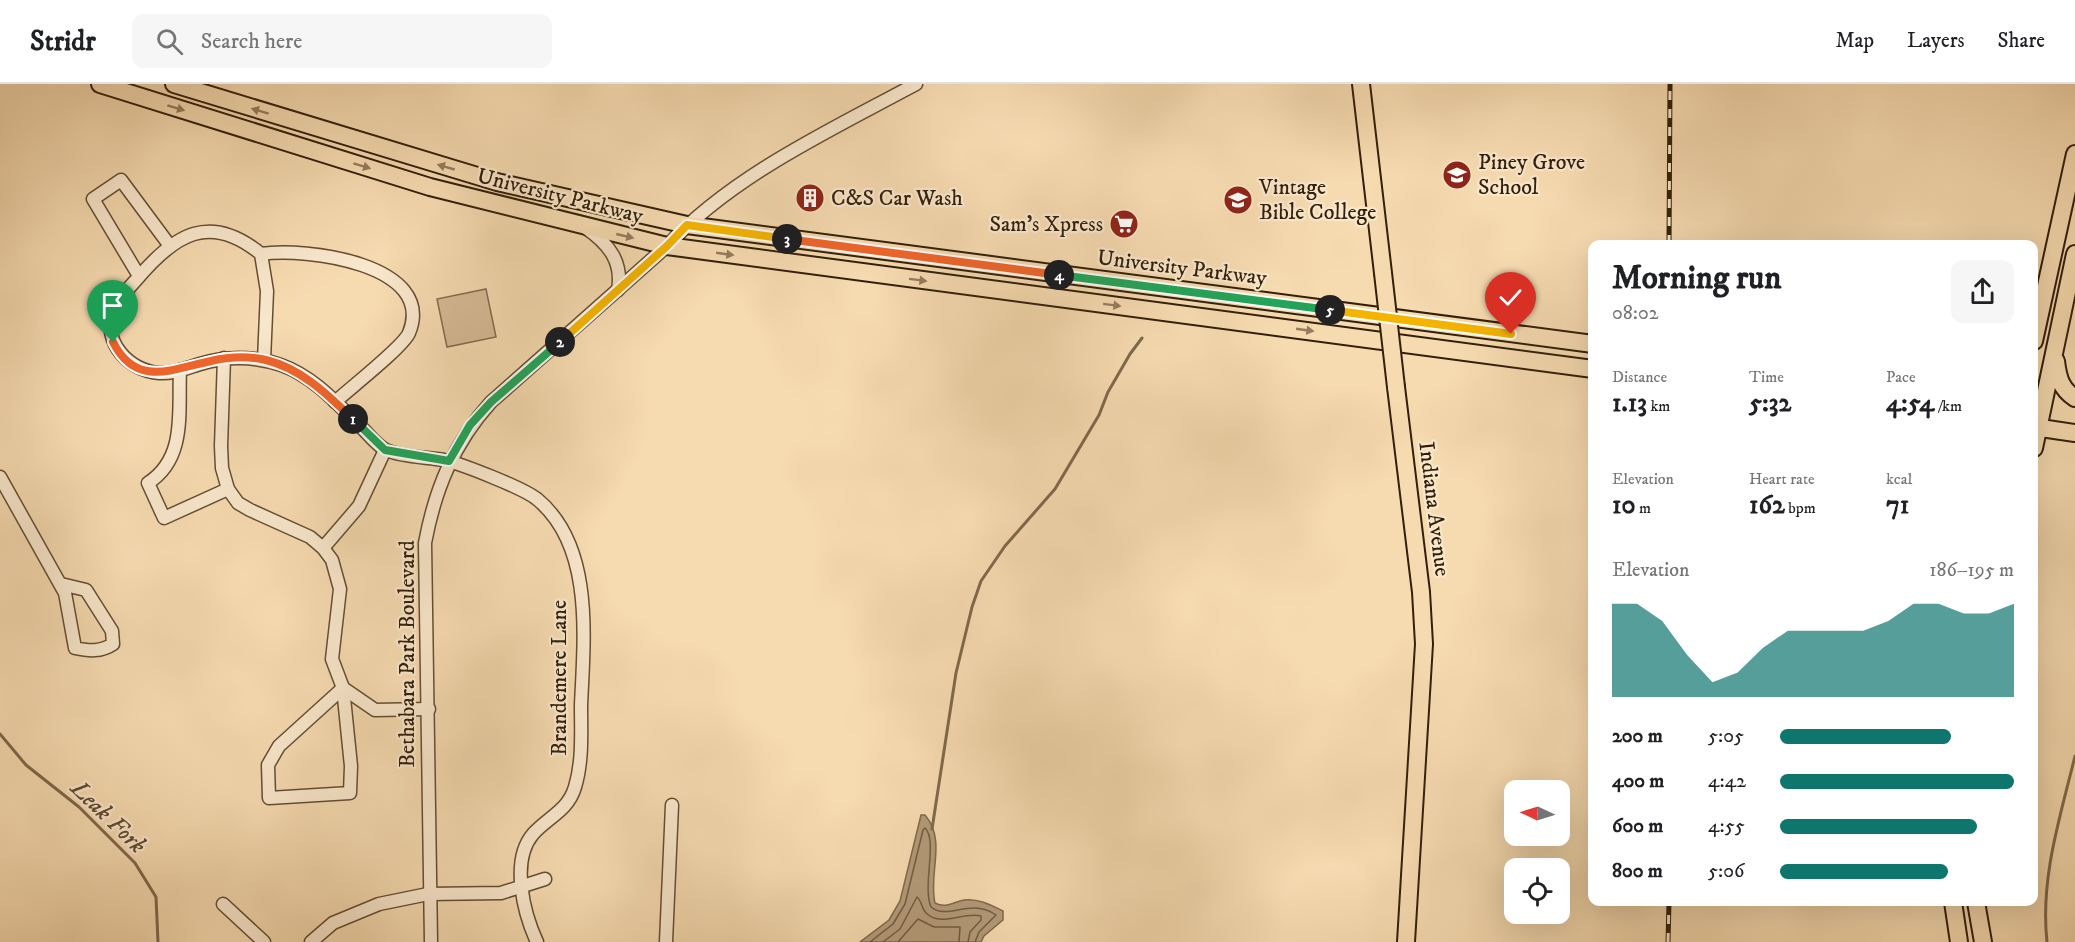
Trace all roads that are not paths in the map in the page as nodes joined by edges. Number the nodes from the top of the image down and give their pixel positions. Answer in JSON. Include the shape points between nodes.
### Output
{"nodes":[{"id":1,"x":100,"y":84,"type":"edge"},
{"id":2,"x":174,"y":84,"type":"edge"},
{"id":3,"x":916,"y":84,"type":"edge"},
{"id":4,"x":1361,"y":84,"type":"edge"},
{"id":5,"x":2075,"y":154,"type":"edge"},
{"id":6,"x":687,"y":225,"type":"junction"},
{"id":7,"x":583,"y":226,"type":"junction"},
{"id":8,"x":170,"y":246,"type":"junction"},
{"id":9,"x":667,"y":246,"type":"junction"},
{"id":10,"x":261,"y":254,"type":"junction"},
{"id":11,"x":2075,"y":254,"type":"edge"},
{"id":12,"x":139,"y":276,"type":"junction"},
{"id":13,"x":618,"y":290,"type":"junction"},
{"id":14,"x":2038,"y":323,"type":"edge"},
{"id":15,"x":1588,"y":343,"type":"edge"},
{"id":16,"x":2055,"y":351,"type":"junction"},
{"id":17,"x":224,"y":358,"type":"junction"},
{"id":18,"x":264,"y":360,"type":"junction"},
{"id":19,"x":1588,"y":368,"type":"edge"},
{"id":20,"x":180,"y":370,"type":"junction"},
{"id":21,"x":2075,"y":398,"type":"edge"},
{"id":22,"x":2039,"y":400,"type":"edge"},
{"id":23,"x":335,"y":402,"type":"junction"},
{"id":24,"x":2075,"y":405,"type":"edge"},
{"id":25,"x":2038,"y":428,"type":"edge"},
{"id":26,"x":2075,"y":433,"type":"edge"},
{"id":27,"x":385,"y":450,"type":"junction"},
{"id":28,"x":449,"y":461,"type":"junction"},
{"id":29,"x":0,"y":477,"type":"edge"},
{"id":30,"x":228,"y":489,"type":"junction"},
{"id":31,"x":323,"y":548,"type":"junction"},
{"id":32,"x":61,"y":584,"type":"junction"},
{"id":33,"x":343,"y":688,"type":"junction"},
{"id":34,"x":429,"y":709,"type":"junction"},
{"id":35,"x":672,"y":805,"type":"dead end"},
{"id":36,"x":545,"y":879,"type":"dead end"},
{"id":37,"x":523,"y":887,"type":"junction"},
{"id":38,"x":428,"y":894,"type":"junction"},
{"id":39,"x":223,"y":904,"type":"dead end"},
{"id":40,"x":1954,"y":906,"type":"edge"},
{"id":41,"x":1977,"y":906,"type":"edge"},
{"id":42,"x":333,"y":923,"type":"junction"},
{"id":43,"x":264,"y":942,"type":"edge"},
{"id":44,"x":311,"y":942,"type":"edge"},
{"id":45,"x":326,"y":942,"type":"edge"},
{"id":46,"x":431,"y":942,"type":"edge"},
{"id":47,"x":537,"y":942,"type":"edge"},
{"id":48,"x":666,"y":942,"type":"edge"},
{"id":49,"x":1406,"y":942,"type":"edge"},
{"id":50,"x":1959,"y":942,"type":"edge"},
{"id":51,"x":1983,"y":942,"type":"edge"}],
"edges":[{"from":1,"to":7,"type":"main road","name":"University Parkway","one_way":true,"via":[[430,187]]},
{"from":6,"to":2,"type":"main road","name":"University Parkway","one_way":true,"via":[[497,182]]},
{"from":3,"to":6,"type":"street","name":"Bethabara Park Boulevard","via":[[763,168]]},
{"from":4,"to":49,"type":"main road","name":"Indiana Avenue","bridge":true,"via":[[1424,644]]},
{"from":5,"to":14,"type":"main road"},
{"from":6,"to":9,"type":"street","name":"Bethabara Park Boulevard"},
{"from":6,"to":15,"type":"main road","name":"University Parkway"},
{"from":7,"to":9,"type":"main road","name":"University Parkway","one_way":true},
{"from":7,"to":13,"type":"street","via":[[598,237],[617,261]]},
{"from":8,"to":10,"type":"street","via":[[197,233],[218,232],[238,237]]},
{"from":8,"to":12,"type":"street"},
{"from":8,"to":12,"type":"street","via":[[120,180],[93,199]]},
{"from":9,"to":13,"type":"street","name":"Bethabara Park Boulevard"},
{"from":9,"to":19,"type":"main road","name":"University Parkway","one_way":true},
{"from":10,"to":18,"type":"street","via":[[267,291]]},
{"from":10,"to":23,"type":"street","via":[[296,252],[333,258],[381,273],[407,293],[412,313],[406,337]]},
{"from":11,"to":16,"type":"main road"},
{"from":12,"to":20,"type":"street","via":[[112,313],[113,342],[135,366],[159,373]]},
{"from":13,"to":28,"type":"street","name":"Bethabara Park Boulevard","via":[[491,402],[470,425]]},
{"from":16,"to":21,"type":"main road","via":[[2061,384]]},
{"from":16,"to":22,"type":"main road"},
{"from":17,"to":18,"type":"street"},
{"from":17,"to":20,"type":"street"},
{"from":17,"to":30,"type":"street","via":[[221,446]]},
{"from":18,"to":23,"type":"street","via":[[305,376]]},
{"from":20,"to":30,"type":"street","via":[[174,455],[165,470],[148,483],[164,518]]},
{"from":22,"to":24,"type":"main road"},
{"from":23,"to":27,"type":"street"},
{"from":25,"to":26,"type":"main road"},
{"from":27,"to":28,"type":"street","name":"Brandemere Lane"},
{"from":27,"to":31,"type":"street","via":[[359,506]]},
{"from":28,"to":34,"type":"street","name":"Bethabara Park Boulevard","via":[[432,508],[425,543]]},
{"from":28,"to":37,"type":"street","name":"Brandemere Lane","via":[[529,493],[549,510],[564,530],[583,599],[579,770],[567,805],[528,842],[521,866]]},
{"from":29,"to":32,"type":"street"},
{"from":30,"to":31,"type":"street","via":[[238,503],[310,537]]},
{"from":31,"to":33,"type":"street","via":[[335,567],[340,589],[332,659]]},
{"from":32,"to":32,"type":"street","via":[[75,648],[90,651],[113,644],[112,631],[86,590]]},
{"from":33,"to":33,"type":"street","via":[[279,746],[268,765],[269,798],[350,793]]},
{"from":33,"to":34,"type":"street","via":[[375,710]]},
{"from":34,"to":38,"type":"street","name":"Bethabara Park Boulevard"},
{"from":35,"to":48,"type":"street"},
{"from":36,"to":37,"type":"street"},
{"from":37,"to":38,"type":"street","via":[[489,895]]},
{"from":37,"to":47,"type":"street","name":"Brandemere Lane"},
{"from":38,"to":42,"type":"street","via":[[379,904]]},
{"from":38,"to":46,"type":"street","name":"Bethabara Park Boulevard"},
{"from":39,"to":43,"type":"street"},
{"from":40,"to":50,"type":"main road"},
{"from":41,"to":51,"type":"main road"},
{"from":42,"to":44,"type":"street"},
{"from":42,"to":45,"type":"street"}]}
